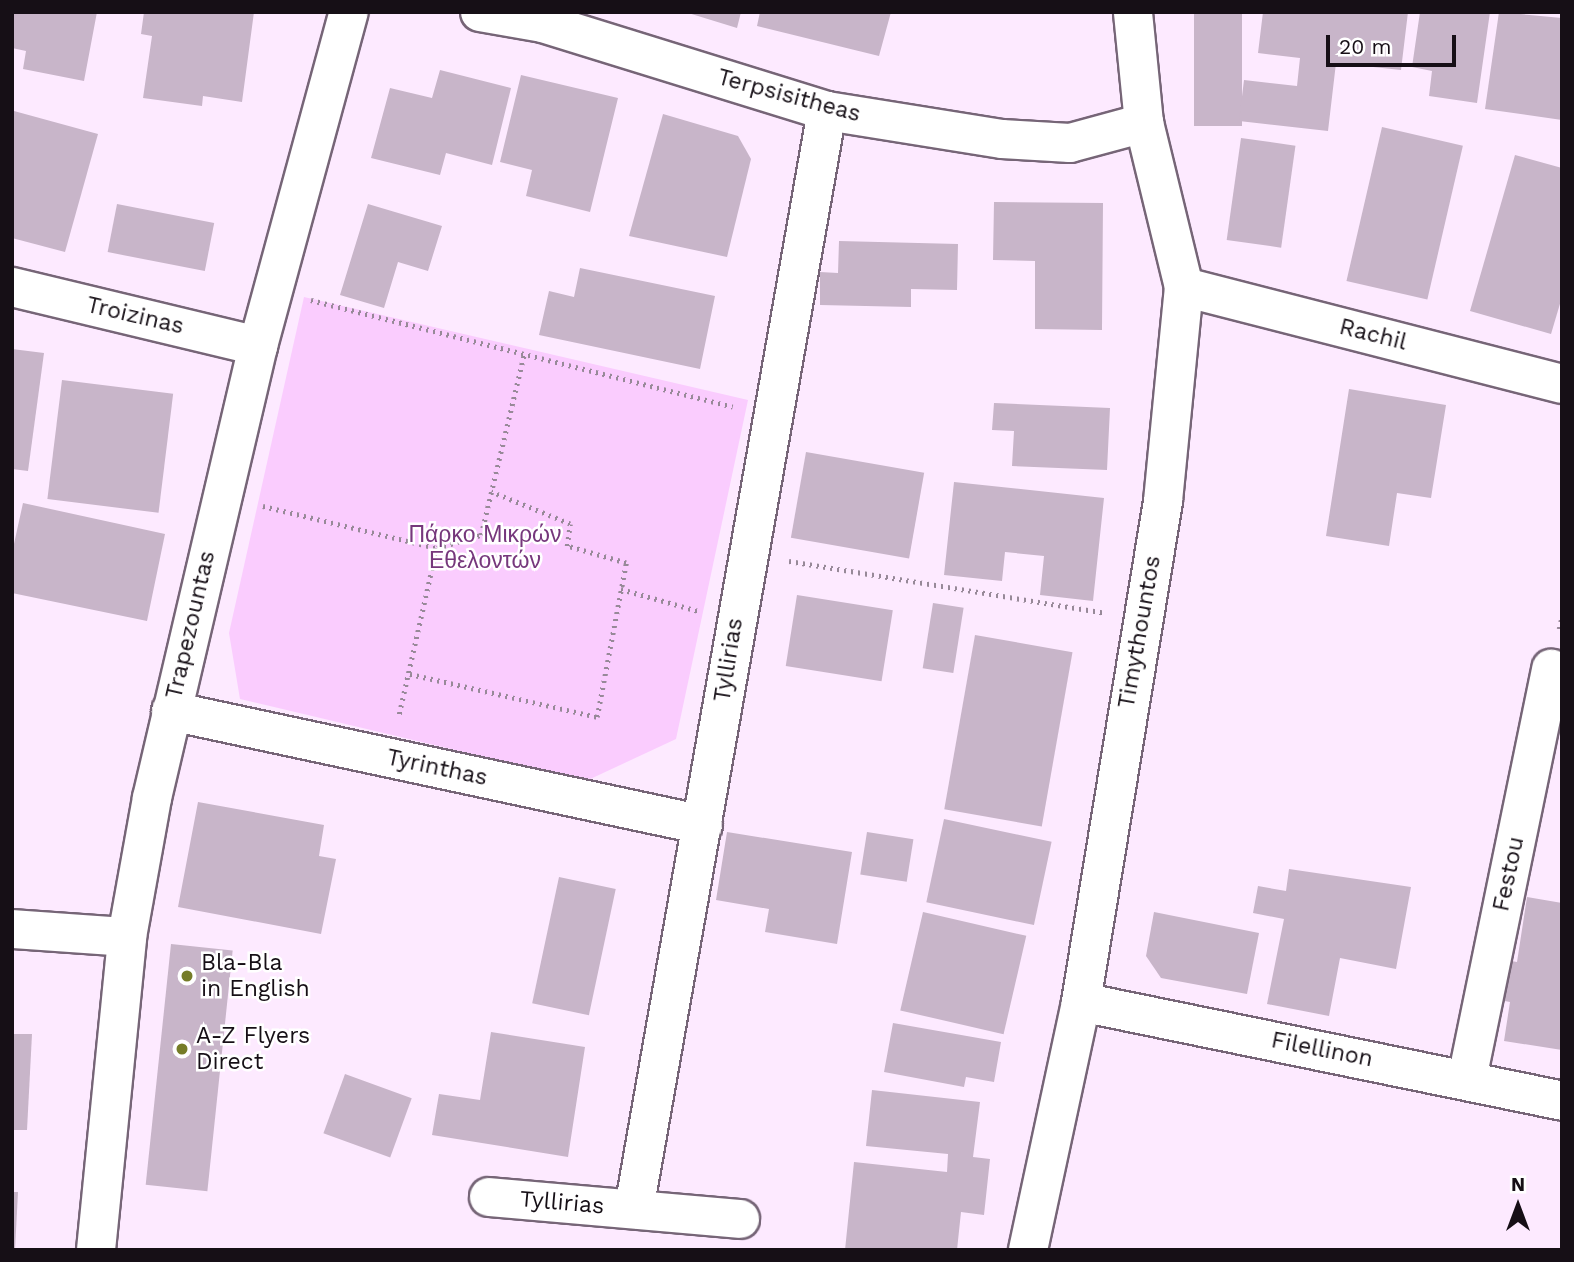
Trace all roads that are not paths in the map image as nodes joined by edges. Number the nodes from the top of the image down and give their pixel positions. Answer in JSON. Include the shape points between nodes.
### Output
{"nodes":[{"id":1,"x":349,"y":12,"type":"edge"},
{"id":2,"x":480,"y":12,"type":"edge"},
{"id":3,"x":1133,"y":12,"type":"edge"},
{"id":4,"x":545,"y":18,"type":"edge"},
{"id":5,"x":827,"y":111,"type":"junction"},
{"id":6,"x":1144,"y":124,"type":"junction"},
{"id":7,"x":12,"y":287,"type":"edge"},
{"id":8,"x":1184,"y":287,"type":"junction"},
{"id":9,"x":258,"y":346,"type":"junction"},
{"id":10,"x":1562,"y":384,"type":"edge"},
{"id":11,"x":1551,"y":668,"type":"dead end"},
{"id":12,"x":171,"y":711,"type":"junction"},
{"id":13,"x":703,"y":825,"type":"junction"},
{"id":14,"x":12,"y":929,"type":"edge"},
{"id":15,"x":127,"y":937,"type":"junction"},
{"id":16,"x":1081,"y":1002,"type":"junction"},
{"id":17,"x":1467,"y":1079,"type":"junction"},
{"id":18,"x":1562,"y":1101,"type":"edge"},
{"id":19,"x":489,"y":1197,"type":"dead end"},
{"id":20,"x":634,"y":1209,"type":"junction"},
{"id":21,"x":740,"y":1219,"type":"dead end"},
{"id":22,"x":96,"y":1250,"type":"edge"},
{"id":23,"x":1028,"y":1250,"type":"edge"}],
"edges":[{"from":1,"to":9,"type":"street","name":"Trapezountas"},
{"from":2,"to":4,"type":"street","name":"Terpsisitheas"},
{"from":3,"to":6,"type":"street","name":"Timythountos"},
{"from":4,"to":5,"type":"street","name":"Terpsisitheas"},
{"from":5,"to":6,"type":"street","name":"Terpsisitheas","via":[[1002,139],[1070,144]]},
{"from":5,"to":13,"type":"street","name":"Tyllirias"},
{"from":6,"to":8,"type":"street","name":"Timythountos"},
{"from":7,"to":9,"type":"street","name":"Troizinas"},
{"from":8,"to":10,"type":"street","name":"Rachil"},
{"from":8,"to":16,"type":"street","name":"Timythountos","via":[[1163,501],[1140,619]]},
{"from":9,"to":12,"type":"street","name":"Trapezountas"},
{"from":11,"to":17,"type":"street","name":"Festou"},
{"from":12,"to":13,"type":"street","name":"Tyrinthas"},
{"from":12,"to":15,"type":"street","name":"Trapezountas"},
{"from":13,"to":20,"type":"street","name":"Tyllirias"},
{"from":14,"to":15,"type":"street"},
{"from":15,"to":22,"type":"street","name":"Trapezountas"},
{"from":16,"to":17,"type":"street","name":"Filellinon"},
{"from":16,"to":23,"type":"street","name":"Timythountos"},
{"from":17,"to":18,"type":"street","name":"Filellinon"},
{"from":19,"to":20,"type":"street","name":"Tyllirias"},
{"from":20,"to":21,"type":"street","name":"Tyllirias"}]}
